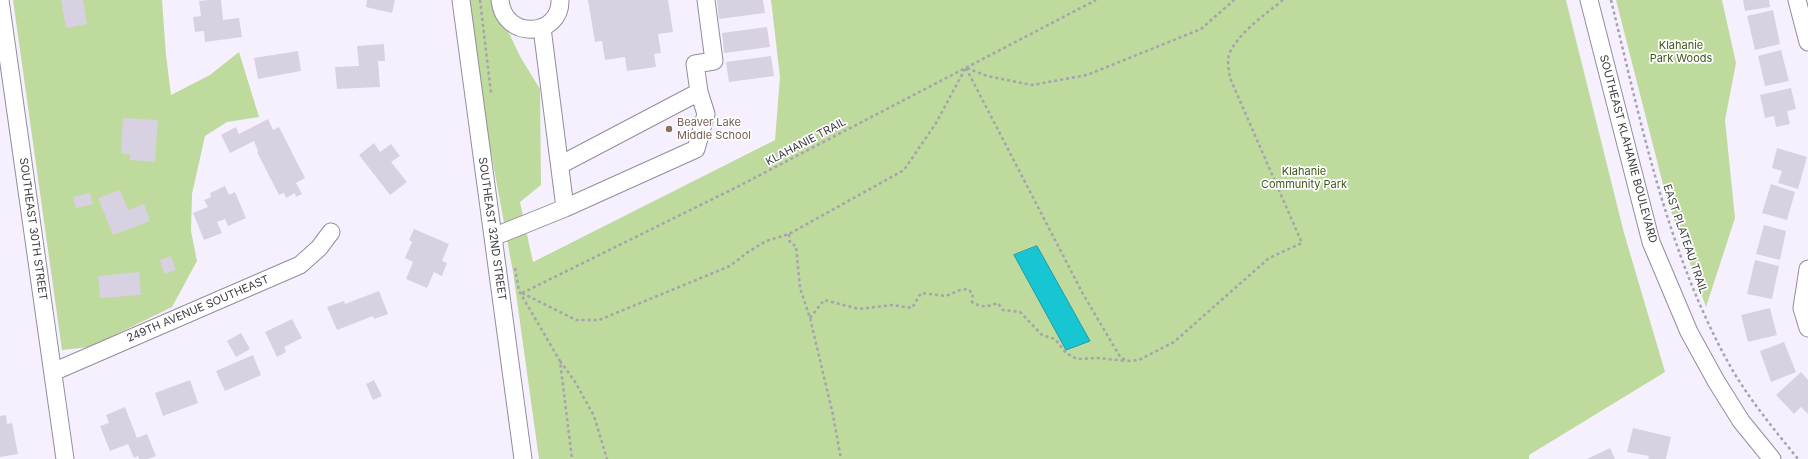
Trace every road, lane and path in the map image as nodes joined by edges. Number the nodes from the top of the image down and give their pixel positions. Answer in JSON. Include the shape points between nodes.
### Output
{"nodes":[{"id":1,"x":0,"y":0,"type":"edge"},
{"id":2,"x":461,"y":0,"type":"edge"},
{"id":3,"x":500,"y":0,"type":"edge"},
{"id":4,"x":560,"y":0,"type":"edge"},
{"id":5,"x":706,"y":0,"type":"edge"},
{"id":6,"x":1096,"y":0,"type":"edge"},
{"id":7,"x":1234,"y":0,"type":"edge"},
{"id":8,"x":1283,"y":0,"type":"edge"},
{"id":9,"x":1589,"y":0,"type":"edge"},
{"id":10,"x":1611,"y":0,"type":"edge"},
{"id":11,"x":1797,"y":0,"type":"edge"},
{"id":12,"x":542,"y":28,"type":"junction"},
{"id":13,"x":1808,"y":42,"type":"edge"},
{"id":14,"x":966,"y":68,"type":"junction"},
{"id":15,"x":699,"y":92,"type":"junction"},
{"id":16,"x":560,"y":165,"type":"junction"},
{"id":17,"x":565,"y":208,"type":"junction"},
{"id":18,"x":331,"y":232,"type":"dead end"},
{"id":19,"x":789,"y":234,"type":"junction"},
{"id":20,"x":493,"y":237,"type":"junction"},
{"id":21,"x":1808,"y":269,"type":"edge"},
{"id":22,"x":522,"y":293,"type":"junction"},
{"id":23,"x":810,"y":318,"type":"junction"},
{"id":24,"x":1808,"y":328,"type":"edge"},
{"id":25,"x":560,"y":361,"type":"junction"},
{"id":26,"x":1126,"y":361,"type":"junction"},
{"id":27,"x":53,"y":372,"type":"junction"},
{"id":28,"x":65,"y":459,"type":"edge"},
{"id":29,"x":523,"y":459,"type":"edge"},
{"id":30,"x":572,"y":459,"type":"edge"},
{"id":31,"x":607,"y":459,"type":"edge"},
{"id":32,"x":840,"y":459,"type":"edge"},
{"id":33,"x":1772,"y":459,"type":"edge"},
{"id":34,"x":1798,"y":459,"type":"edge"}],
"edges":[{"from":1,"to":27,"type":"street","name":"SOUTHEAST 30TH STREET"},
{"from":2,"to":20,"type":"street","name":"SOUTHEAST 32ND STREET"},
{"from":3,"to":12,"type":"street","via":[[502,11],[514,25],[528,30]]},
{"from":4,"to":12,"type":"street","via":[[557,14]]},
{"from":5,"to":15,"type":"street","via":[[714,61],[695,64]]},
{"from":6,"to":14,"type":"path","name":"KLAHANIE TRAIL"},
{"from":7,"to":14,"type":"path","via":[[1201,29],[1087,75],[1032,85],[987,76]]},
{"from":8,"to":26,"type":"path","via":[[1236,43],[1228,59],[1230,78],[1302,243],[1269,258],[1174,342],[1139,360]]},
{"from":9,"to":33,"type":"street","name":"SOUTHEAST KLAHANIE BOULEVARD","via":[[1651,242],[1689,332],[1716,381],[1741,420]]},
{"from":10,"to":34,"type":"path","name":"EAST PLATEAU TRAIL","via":[[1648,150],[1680,255],[1700,306],[1729,364],[1758,410]]},
{"from":11,"to":13,"type":"street"},
{"from":12,"to":16,"type":"street"},
{"from":14,"to":19,"type":"path","via":[[936,123],[904,170]]},
{"from":14,"to":22,"type":"path","name":"KLAHANIE TRAIL","via":[[737,187]]},
{"from":14,"to":26,"type":"path","via":[[1082,294],[1119,355]]},
{"from":15,"to":16,"type":"street"},
{"from":15,"to":17,"type":"street","via":[[706,114],[696,149]]},
{"from":16,"to":17,"type":"street"},
{"from":17,"to":20,"type":"street"},
{"from":18,"to":27,"type":"street","name":"249TH AVENUE SOUTHEAST","via":[[319,248],[300,265]]},
{"from":19,"to":22,"type":"path","via":[[766,241],[730,266],[599,320],[576,320]]},
{"from":19,"to":23,"type":"path","via":[[790,243],[796,246],[800,288]]},
{"from":20,"to":29,"type":"street","name":"SOUTHEAST 32ND STREET"},
{"from":21,"to":24,"type":"street","via":[[1802,308]]},
{"from":22,"to":25,"type":"path"},
{"from":23,"to":26,"type":"path","via":[[824,300],[859,309],[892,305],[912,308],[921,293],[946,296],[968,289],[972,294],[972,302],[978,306],[985,307],[998,303],[1003,310],[1020,312],[1042,335],[1055,339],[1066,353],[1077,359]]},
{"from":23,"to":32,"type":"path","via":[[833,415]]},
{"from":25,"to":30,"type":"path"},
{"from":25,"to":31,"type":"path","via":[[594,416]]},
{"from":27,"to":28,"type":"street","name":"SOUTHEAST 30TH STREET"}]}
